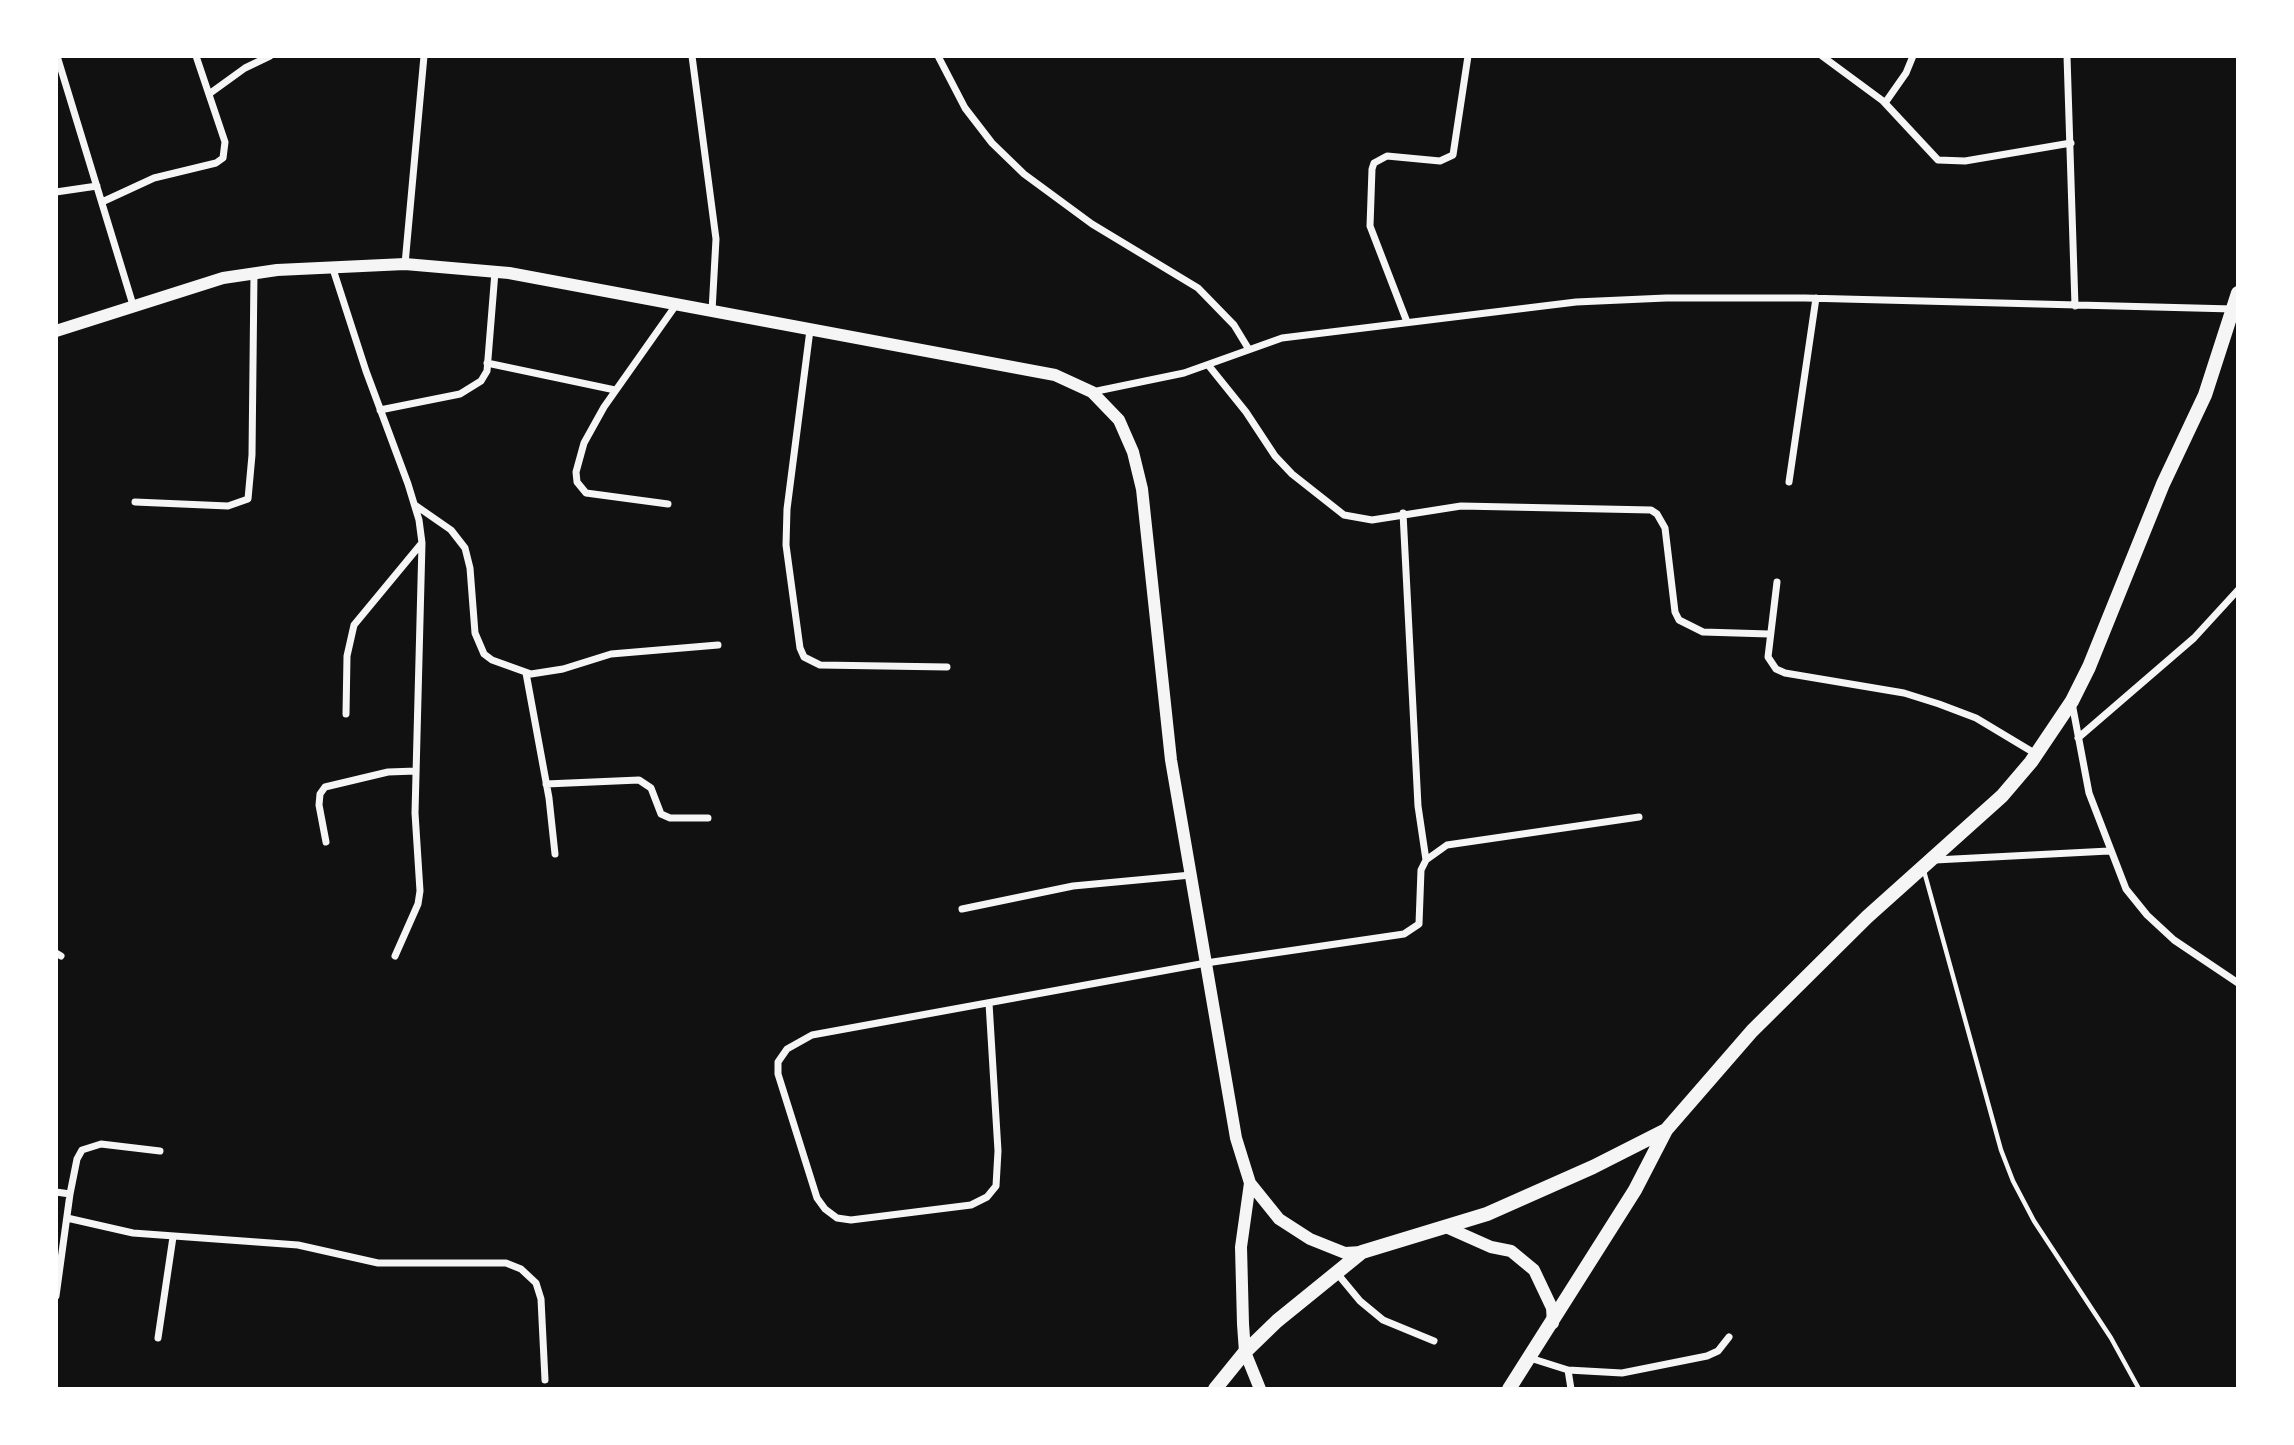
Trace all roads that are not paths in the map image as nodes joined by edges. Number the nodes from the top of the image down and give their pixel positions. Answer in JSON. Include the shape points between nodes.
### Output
{"nodes":[{"id":1,"x":57,"y":56,"type":"edge"},
{"id":2,"x":196,"y":56,"type":"edge"},
{"id":3,"x":270,"y":56,"type":"edge"},
{"id":4,"x":424,"y":56,"type":"edge"},
{"id":5,"x":692,"y":56,"type":"edge"},
{"id":6,"x":938,"y":56,"type":"edge"},
{"id":7,"x":1468,"y":56,"type":"edge"},
{"id":8,"x":1822,"y":56,"type":"edge"},
{"id":9,"x":1913,"y":56,"type":"edge"},
{"id":10,"x":2067,"y":56,"type":"edge"},
{"id":11,"x":209,"y":94,"type":"junction"},
{"id":12,"x":1885,"y":103,"type":"junction"},
{"id":13,"x":2071,"y":143,"type":"junction"},
{"id":14,"x":97,"y":186,"type":"junction"},
{"id":15,"x":56,"y":192,"type":"edge"},
{"id":16,"x":102,"y":202,"type":"junction"},
{"id":17,"x":405,"y":264,"type":"junction"},
{"id":18,"x":332,"y":265,"type":"junction"},
{"id":19,"x":495,"y":272,"type":"junction"},
{"id":20,"x":254,"y":273,"type":"junction"},
{"id":21,"x":2238,"y":293,"type":"edge"},
{"id":22,"x":1816,"y":298,"type":"junction"},
{"id":23,"x":133,"y":305,"type":"junction"},
{"id":24,"x":676,"y":305,"type":"junction"},
{"id":25,"x":2075,"y":306,"type":"junction"},
{"id":26,"x":2233,"y":309,"type":"junction"},
{"id":27,"x":712,"y":312,"type":"junction"},
{"id":28,"x":1406,"y":322,"type":"junction"},
{"id":29,"x":810,"y":330,"type":"junction"},
{"id":30,"x":56,"y":331,"type":"edge"},
{"id":31,"x":1248,"y":348,"type":"junction"},
{"id":32,"x":487,"y":363,"type":"junction"},
{"id":33,"x":1209,"y":366,"type":"junction"},
{"id":34,"x":615,"y":390,"type":"junction"},
{"id":35,"x":1092,"y":392,"type":"junction"},
{"id":36,"x":380,"y":410,"type":"junction"},
{"id":37,"x":1789,"y":482,"type":"dead end"},
{"id":38,"x":135,"y":502,"type":"dead end"},
{"id":39,"x":414,"y":505,"type":"junction"},
{"id":40,"x":668,"y":505,"type":"dead end"},
{"id":41,"x":1403,"y":513,"type":"junction"},
{"id":42,"x":422,"y":543,"type":"junction"},
{"id":43,"x":1777,"y":582,"type":"dead end"},
{"id":44,"x":2238,"y":590,"type":"edge"},
{"id":45,"x":1769,"y":634,"type":"junction"},
{"id":46,"x":718,"y":645,"type":"dead end"},
{"id":47,"x":947,"y":667,"type":"dead end"},
{"id":48,"x":526,"y":673,"type":"junction"},
{"id":49,"x":2072,"y":701,"type":"junction"},
{"id":50,"x":346,"y":714,"type":"dead end"},
{"id":51,"x":2078,"y":738,"type":"junction"},
{"id":52,"x":2036,"y":754,"type":"junction"},
{"id":53,"x":416,"y":771,"type":"junction"},
{"id":54,"x":546,"y":784,"type":"junction"},
{"id":55,"x":1640,"y":817,"type":"dead end"},
{"id":56,"x":708,"y":818,"type":"dead end"},
{"id":57,"x":326,"y":842,"type":"dead end"},
{"id":58,"x":2109,"y":851,"type":"junction"},
{"id":59,"x":555,"y":854,"type":"dead end"},
{"id":60,"x":1426,"y":860,"type":"junction"},
{"id":61,"x":1925,"y":863,"type":"junction"},
{"id":62,"x":1191,"y":875,"type":"junction"},
{"id":63,"x":962,"y":909,"type":"dead end"},
{"id":64,"x":395,"y":956,"type":"dead end"},
{"id":65,"x":1206,"y":963,"type":"junction"},
{"id":66,"x":2238,"y":984,"type":"edge"},
{"id":67,"x":989,"y":1003,"type":"junction"},
{"id":68,"x":1666,"y":1130,"type":"junction"},
{"id":69,"x":160,"y":1151,"type":"dead end"},
{"id":70,"x":1251,"y":1182,"type":"junction"},
{"id":71,"x":56,"y":1192,"type":"edge"},
{"id":72,"x":70,"y":1195,"type":"junction"},
{"id":73,"x":66,"y":1218,"type":"junction"},
{"id":74,"x":1446,"y":1227,"type":"junction"},
{"id":75,"x":173,"y":1237,"type":"junction"},
{"id":76,"x":1362,"y":1252,"type":"junction"},
{"id":77,"x":1336,"y":1272,"type":"junction"},
{"id":78,"x":56,"y":1296,"type":"edge"},
{"id":79,"x":1553,"y":1324,"type":"junction"},
{"id":80,"x":1729,"y":1337,"type":"dead end"},
{"id":81,"x":158,"y":1338,"type":"dead end"},
{"id":82,"x":1434,"y":1341,"type":"dead end"},
{"id":83,"x":1245,"y":1352,"type":"junction"},
{"id":84,"x":1530,"y":1358,"type":"junction"},
{"id":85,"x":1568,"y":1370,"type":"junction"},
{"id":86,"x":545,"y":1380,"type":"dead end"},
{"id":87,"x":1215,"y":1389,"type":"edge"},
{"id":88,"x":1260,"y":1389,"type":"edge"},
{"id":89,"x":1509,"y":1389,"type":"edge"},
{"id":90,"x":1571,"y":1389,"type":"edge"},
{"id":91,"x":2140,"y":1389,"type":"edge"}],
"edges":[{"from":1,"to":14,"type":"street"},
{"from":2,"to":11,"type":"street"},
{"from":3,"to":11,"type":"street"},
{"from":4,"to":17,"type":"street"},
{"from":5,"to":27,"type":"street","via":[[716,239]]},
{"from":6,"to":31,"type":"street","via":[[965,108],[1024,174],[1092,225],[1198,288],[1234,325]]},
{"from":7,"to":28,"type":"street","via":[[1453,155],[1440,161],[1387,156],[1372,169],[1370,226]]},
{"from":8,"to":12,"type":"street"},
{"from":9,"to":12,"type":"street"},
{"from":10,"to":13,"type":"street"},
{"from":11,"to":16,"type":"street","via":[[225,142],[223,158],[154,178]]},
{"from":12,"to":13,"type":"street","via":[[1938,160],[1965,161]]},
{"from":13,"to":25,"type":"street"},
{"from":14,"to":15,"type":"street"},
{"from":14,"to":16,"type":"street"},
{"from":16,"to":23,"type":"street"},
{"from":17,"to":18,"type":"street"},
{"from":17,"to":19,"type":"street"},
{"from":18,"to":20,"type":"street"},
{"from":18,"to":36,"type":"street"},
{"from":19,"to":24,"type":"street"},
{"from":19,"to":32,"type":"street"},
{"from":20,"to":23,"type":"street"},
{"from":20,"to":38,"type":"street","via":[[253,455],[248,499],[228,506]]},
{"from":21,"to":26,"type":"main road"},
{"from":22,"to":25,"type":"street"},
{"from":22,"to":28,"type":"street","via":[[1576,302]]},
{"from":22,"to":37,"type":"street"},
{"from":23,"to":30,"type":"street"},
{"from":24,"to":27,"type":"street"},
{"from":24,"to":34,"type":"street"},
{"from":25,"to":26,"type":"street"},
{"from":26,"to":49,"type":"main road","via":[[2204,395]]},
{"from":27,"to":29,"type":"street"},
{"from":28,"to":31,"type":"street","via":[[1312,333]]},
{"from":29,"to":35,"type":"street","via":[[1055,375]]},
{"from":29,"to":47,"type":"street","via":[[787,509],[786,545],[800,648],[804,657],[820,665]]},
{"from":31,"to":33,"type":"street"},
{"from":32,"to":34,"type":"street"},
{"from":32,"to":36,"type":"street","via":[[481,382],[460,394]]},
{"from":33,"to":35,"type":"street"},
{"from":33,"to":41,"type":"street","via":[[1275,456],[1316,494],[1344,515],[1359,519]]},
{"from":34,"to":40,"type":"street","via":[[584,443],[576,482],[586,493]]},
{"from":35,"to":62,"type":"street","via":[[1119,420],[1142,489],[1171,760]]},
{"from":36,"to":39,"type":"street"},
{"from":39,"to":42,"type":"street"},
{"from":39,"to":48,"type":"street","via":[[451,530],[465,548],[475,633],[484,654]]},
{"from":41,"to":45,"type":"street","via":[[1461,506],[1651,510],[1665,528],[1679,620],[1703,632]]},
{"from":41,"to":60,"type":"street","via":[[1418,806]]},
{"from":42,"to":50,"type":"street","via":[[354,625],[346,656]]},
{"from":42,"to":53,"type":"street"},
{"from":43,"to":45,"type":"street"},
{"from":44,"to":51,"type":"street","via":[[2194,638]]},
{"from":45,"to":52,"type":"street","via":[[1768,657],[1776,669],[1939,704],[1976,719]]},
{"from":46,"to":48,"type":"street","via":[[611,654],[563,669]]},
{"from":48,"to":54,"type":"street"},
{"from":49,"to":51,"type":"street"},
{"from":49,"to":52,"type":"main road"},
{"from":51,"to":58,"type":"street","via":[[2089,793]]},
{"from":52,"to":61,"type":"main road","via":[[2002,796]]},
{"from":53,"to":57,"type":"street","via":[[387,772],[325,787],[319,805]]},
{"from":53,"to":64,"type":"street","via":[[420,891]]},
{"from":54,"to":56,"type":"street","via":[[639,779],[646,782],[656,806],[670,818]]},
{"from":54,"to":59,"type":"street"},
{"from":55,"to":60,"type":"street","via":[[1465,841],[1447,845]]},
{"from":58,"to":61,"type":"street"},
{"from":58,"to":66,"type":"street","via":[[2126,889],[2147,915],[2174,940]]},
{"from":60,"to":65,"type":"street","via":[[1420,870],[1419,924],[1404,934]]},
{"from":61,"to":68,"type":"main road","via":[[1752,1031]]},
{"from":61,"to":91,"type":"lane","via":[[2013,1181]]},
{"from":62,"to":63,"type":"street","via":[[1073,886]]},
{"from":62,"to":65,"type":"street"},
{"from":65,"to":67,"type":"street"},
{"from":65,"to":70,"type":"street","via":[[1236,1138]]},
{"from":67,"to":67,"type":"street","via":[[996,1186],[971,1205],[851,1220],[837,1218],[825,1209],[817,1198],[778,1074],[778,1062],[787,1049],[812,1035]]},
{"from":68,"to":74,"type":"main road","via":[[1536,1193]]},
{"from":68,"to":79,"type":"main road"},
{"from":69,"to":72,"type":"street","via":[[89,1146],[77,1159]]},
{"from":70,"to":76,"type":"street","via":[[1279,1219],[1310,1239],[1345,1253]]},
{"from":70,"to":83,"type":"street","via":[[1241,1247]]},
{"from":71,"to":72,"type":"street"},
{"from":72,"to":73,"type":"street"},
{"from":73,"to":75,"type":"street"},
{"from":73,"to":78,"type":"street"},
{"from":74,"to":76,"type":"main road"},
{"from":74,"to":79,"type":"street","via":[[1511,1251],[1535,1270],[1552,1308]]},
{"from":75,"to":81,"type":"street"},
{"from":75,"to":86,"type":"street","via":[[298,1245],[378,1263],[506,1263],[536,1283],[541,1299]]},
{"from":76,"to":77,"type":"main road"},
{"from":77,"to":82,"type":"street","via":[[1383,1320]]},
{"from":77,"to":83,"type":"main road"},
{"from":79,"to":84,"type":"main road"},
{"from":80,"to":85,"type":"street","via":[[1718,1351],[1695,1359],[1622,1373]]},
{"from":83,"to":87,"type":"main road"},
{"from":83,"to":88,"type":"street"},
{"from":84,"to":85,"type":"street"},
{"from":84,"to":89,"type":"main road"},
{"from":85,"to":90,"type":"street"}]}
